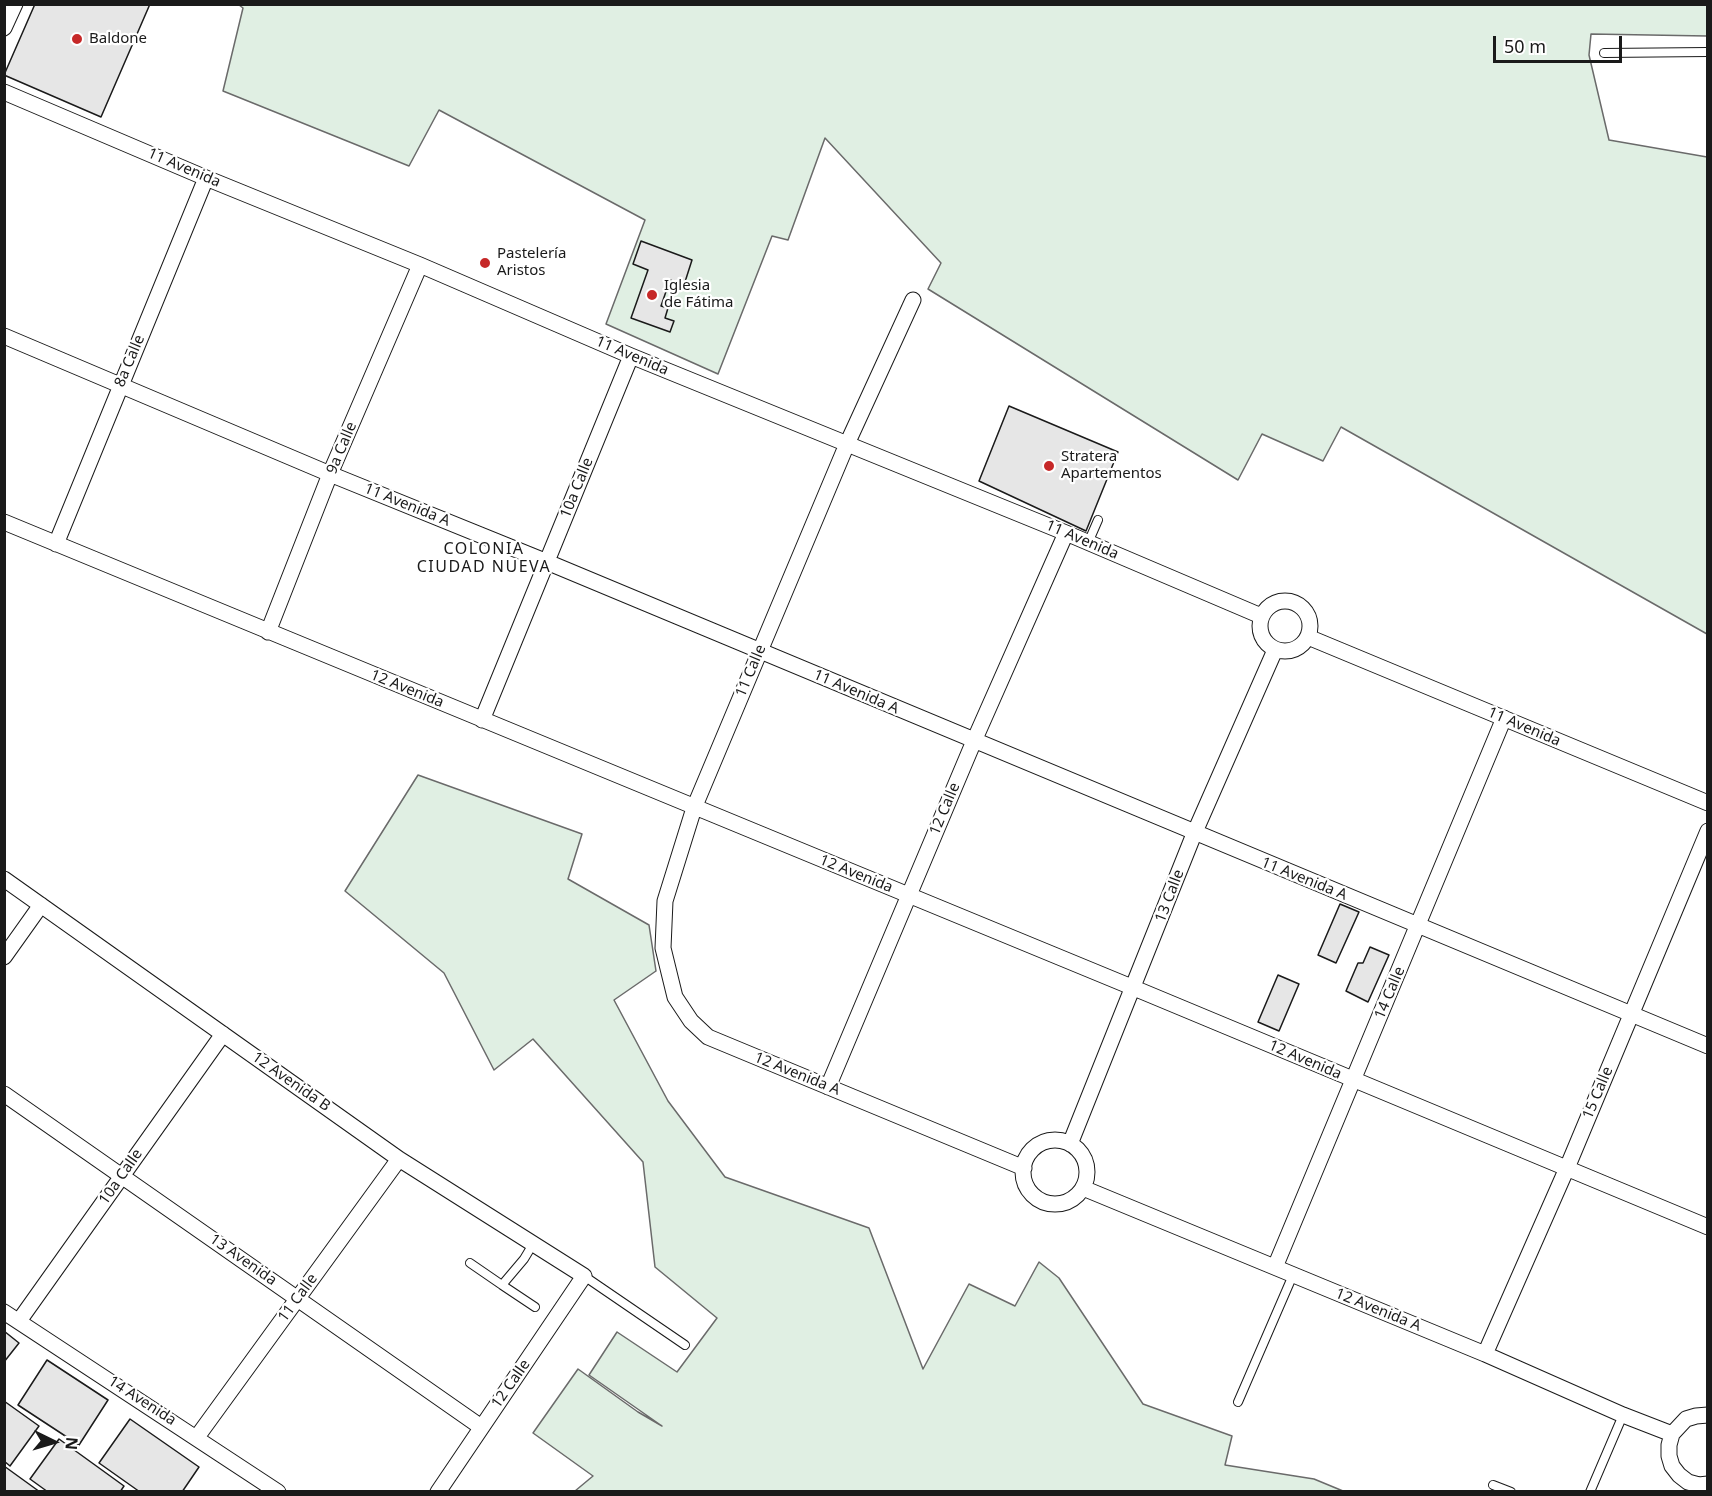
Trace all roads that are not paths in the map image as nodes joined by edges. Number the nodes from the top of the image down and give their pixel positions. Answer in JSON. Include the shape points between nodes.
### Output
{"nodes":[{"id":1,"x":15,"y":4,"type":"edge"},
{"id":2,"x":4,"y":28,"type":"edge"},
{"id":3,"x":1707,"y":52,"type":"edge"},
{"id":4,"x":1604,"y":53,"type":"dead end"},
{"id":5,"x":4,"y":92,"type":"edge"},
{"id":6,"x":206,"y":178,"type":"junction"},
{"id":7,"x":420,"y":265,"type":"junction"},
{"id":8,"x":913,"y":300,"type":"dead end"},
{"id":9,"x":4,"y":336,"type":"edge"},
{"id":10,"x":632,"y":356,"type":"junction"},
{"id":11,"x":120,"y":385,"type":"junction"},
{"id":12,"x":847,"y":444,"type":"junction"},
{"id":13,"x":330,"y":474,"type":"junction"},
{"id":14,"x":1098,"y":520,"type":"dead end"},
{"id":15,"x":4,"y":522,"type":"edge"},
{"id":16,"x":1066,"y":533,"type":"junction"},
{"id":17,"x":1088,"y":543,"type":"junction"},
{"id":18,"x":56,"y":544,"type":"junction"},
{"id":19,"x":547,"y":562,"type":"junction"},
{"id":20,"x":1261,"y":616,"type":"junction"},
{"id":21,"x":268,"y":632,"type":"junction"},
{"id":22,"x":1308,"y":637,"type":"junction"},
{"id":23,"x":1275,"y":650,"type":"junction"},
{"id":24,"x":759,"y":652,"type":"junction"},
{"id":25,"x":1504,"y":718,"type":"junction"},
{"id":26,"x":482,"y":720,"type":"junction"},
{"id":27,"x":974,"y":741,"type":"junction"},
{"id":28,"x":1707,"y":803,"type":"edge"},
{"id":29,"x":694,"y":808,"type":"junction"},
{"id":30,"x":1707,"y":831,"type":"edge"},
{"id":31,"x":1194,"y":834,"type":"junction"},
{"id":32,"x":4,"y":879,"type":"edge"},
{"id":33,"x":909,"y":895,"type":"junction"},
{"id":34,"x":665,"y":901,"type":"joint"},
{"id":35,"x":41,"y":905,"type":"junction"},
{"id":36,"x":1419,"y":926,"type":"junction"},
{"id":37,"x":4,"y":957,"type":"edge"},
{"id":38,"x":1134,"y":988,"type":"junction"},
{"id":39,"x":1631,"y":1014,"type":"junction"},
{"id":40,"x":223,"y":1034,"type":"junction"},
{"id":41,"x":1707,"y":1046,"type":"edge"},
{"id":42,"x":1353,"y":1080,"type":"junction"},
{"id":43,"x":828,"y":1087,"type":"junction"},
{"id":44,"x":4,"y":1094,"type":"edge"},
{"id":45,"x":1070,"y":1144,"type":"junction"},
{"id":46,"x":399,"y":1159,"type":"junction"},
{"id":47,"x":1024,"y":1168,"type":"junction"},
{"id":48,"x":1567,"y":1168,"type":"junction"},
{"id":49,"x":122,"y":1176,"type":"junction"},
{"id":50,"x":1083,"y":1188,"type":"junction"},
{"id":51,"x":1707,"y":1227,"type":"edge"},
{"id":52,"x":534,"y":1244,"type":"junction"},
{"id":53,"x":470,"y":1263,"type":"dead end"},
{"id":54,"x":1275,"y":1267,"type":"junction"},
{"id":55,"x":1293,"y":1275,"type":"junction"},
{"id":56,"x":584,"y":1276,"type":"junction"},
{"id":57,"x":502,"y":1285,"type":"junction"},
{"id":58,"x":298,"y":1299,"type":"junction"},
{"id":59,"x":534,"y":1307,"type":"dead end"},
{"id":60,"x":4,"y":1312,"type":"edge"},
{"id":61,"x":18,"y":1321,"type":"junction"},
{"id":62,"x":685,"y":1345,"type":"dead end"},
{"id":63,"x":1485,"y":1354,"type":"junction"},
{"id":64,"x":1238,"y":1402,"type":"dead end"},
{"id":65,"x":1623,"y":1415,"type":"junction"},
{"id":66,"x":1707,"y":1415,"type":"edge"},
{"id":67,"x":482,"y":1427,"type":"junction"},
{"id":68,"x":1672,"y":1434,"type":"junction"},
{"id":69,"x":197,"y":1437,"type":"junction"},
{"id":70,"x":1707,"y":1484,"type":"edge"},
{"id":71,"x":1493,"y":1485,"type":"dead end"},
{"id":72,"x":267,"y":1489,"type":"edge"},
{"id":73,"x":438,"y":1491,"type":"edge"},
{"id":74,"x":1511,"y":1491,"type":"edge"},
{"id":75,"x":1590,"y":1491,"type":"edge"}],
"edges":[{"from":1,"to":2,"type":"street"},
{"from":3,"to":4,"type":"lane"},
{"from":5,"to":6,"type":"street","name":"11 Avenida"},
{"from":6,"to":7,"type":"street","name":"11 Avenida"},
{"from":6,"to":11,"type":"street","name":"8a Calle"},
{"from":7,"to":10,"type":"street","name":"11 Avenida"},
{"from":7,"to":13,"type":"street","name":"9a Calle"},
{"from":8,"to":12,"type":"street","name":"11 Calle"},
{"from":9,"to":11,"type":"street","name":"11 Avenida A"},
{"from":10,"to":12,"type":"street","name":"11 Avenida"},
{"from":10,"to":19,"type":"street","name":"10a Calle"},
{"from":11,"to":13,"type":"street","name":"11 Avenida A"},
{"from":11,"to":18,"type":"street","name":"8a Calle"},
{"from":12,"to":16,"type":"street","name":"11 Avenida"},
{"from":12,"to":24,"type":"street","name":"11 Calle"},
{"from":13,"to":19,"type":"street","name":"11 Avenida A"},
{"from":13,"to":21,"type":"street","name":"9a Calle"},
{"from":14,"to":17,"type":"lane"},
{"from":15,"to":18,"type":"street","name":"12 Avenida"},
{"from":16,"to":17,"type":"street","name":"11 Avenida"},
{"from":16,"to":27,"type":"street","name":"12 Calle"},
{"from":17,"to":20,"type":"street","name":"11 Avenida"},
{"from":18,"to":21,"type":"street","name":"12 Avenida"},
{"from":19,"to":24,"type":"street","name":"11 Avenida A"},
{"from":19,"to":26,"type":"street","name":"10a Calle"},
{"from":20,"to":22,"type":"street","via":[[1279,601],[1295,603],[1307,613]]},
{"from":20,"to":23,"type":"street","via":[[1260,632]]},
{"from":21,"to":26,"type":"street","name":"12 Avenida"},
{"from":22,"to":23,"type":"street","via":[[1297,648]]},
{"from":22,"to":25,"type":"street","name":"11 Avenida"},
{"from":23,"to":31,"type":"street","name":"13 Calle"},
{"from":24,"to":27,"type":"street","name":"11 Avenida A"},
{"from":24,"to":29,"type":"street","name":"11 Calle"},
{"from":25,"to":28,"type":"street","name":"11 Avenida"},
{"from":25,"to":36,"type":"street","name":"14 Calle"},
{"from":26,"to":29,"type":"street","name":"12 Avenida"},
{"from":27,"to":31,"type":"street","name":"11 Avenida A"},
{"from":27,"to":33,"type":"street","name":"12 Calle"},
{"from":29,"to":33,"type":"street","name":"12 Avenida"},
{"from":29,"to":34,"type":"street","name":"11 Calle"},
{"from":30,"to":39,"type":"street","name":"15 Calle"},
{"from":31,"to":36,"type":"street","name":"11 Avenida A"},
{"from":31,"to":38,"type":"street","name":"13 Calle"},
{"from":32,"to":35,"type":"street","name":"12 Avenida B"},
{"from":33,"to":38,"type":"street","name":"12 Avenida"},
{"from":33,"to":43,"type":"street","name":"12 Calle"},
{"from":34,"to":43,"type":"street","name":"12 Avenida A","via":[[663,948],[675,997],[692,1022],[708,1037]]},
{"from":35,"to":37,"type":"street"},
{"from":35,"to":40,"type":"street","name":"12 Avenida B"},
{"from":36,"to":39,"type":"street","name":"11 Avenida A"},
{"from":36,"to":42,"type":"street","name":"14 Calle"},
{"from":38,"to":42,"type":"street","name":"12 Avenida"},
{"from":38,"to":45,"type":"street","name":"13 Calle"},
{"from":39,"to":41,"type":"street","name":"11 Avenida A"},
{"from":39,"to":48,"type":"street","name":"15 Calle"},
{"from":40,"to":46,"type":"street","name":"12 Avenida B"},
{"from":40,"to":49,"type":"street","name":"10a Calle"},
{"from":42,"to":48,"type":"street","name":"12 Avenida"},
{"from":42,"to":54,"type":"street","name":"14 Calle"},
{"from":43,"to":47,"type":"street","name":"12 Avenida A"},
{"from":44,"to":49,"type":"street","name":"13 Avenida"},
{"from":45,"to":47,"type":"street","via":[[1041,1144],[1027,1158]]},
{"from":45,"to":50,"type":"street","via":[[1086,1165]]},
{"from":46,"to":52,"type":"street","name":"12 Avenida B"},
{"from":46,"to":58,"type":"street","name":"11 Calle"},
{"from":47,"to":50,"type":"street","via":[[1027,1187],[1041,1201],[1060,1204],[1078,1196]]},
{"from":48,"to":51,"type":"street","name":"12 Avenida"},
{"from":48,"to":63,"type":"street","name":"15 Calle"},
{"from":49,"to":58,"type":"street","name":"13 Avenida"},
{"from":49,"to":61,"type":"street","name":"10a Calle"},
{"from":50,"to":54,"type":"street","name":"12 Avenida A"},
{"from":52,"to":56,"type":"street","name":"12 Avenida B"},
{"from":52,"to":57,"type":"lane"},
{"from":53,"to":57,"type":"lane"},
{"from":54,"to":55,"type":"street","name":"12 Avenida A"},
{"from":55,"to":63,"type":"street","name":"12 Avenida A"},
{"from":55,"to":64,"type":"lane"},
{"from":56,"to":62,"type":"lane"},
{"from":56,"to":67,"type":"street","name":"12 Calle"},
{"from":57,"to":59,"type":"lane"},
{"from":58,"to":67,"type":"street","name":"13 Avenida"},
{"from":58,"to":69,"type":"street","name":"11 Calle"},
{"from":60,"to":61,"type":"street","name":"14 Avenida"},
{"from":61,"to":69,"type":"street","name":"14 Avenida"},
{"from":63,"to":65,"type":"street","name":"12 Avenida A"},
{"from":65,"to":68,"type":"street","name":"12 Avenida A"},
{"from":65,"to":75,"type":"lane"},
{"from":66,"to":68,"type":"street","via":[[1686,1419]]},
{"from":67,"to":73,"type":"street","name":"12 Calle"},
{"from":68,"to":70,"type":"street","via":[[1672,1466],[1688,1482]]},
{"from":69,"to":72,"type":"street","name":"14 Avenida"},
{"from":71,"to":74,"type":"lane"}]}
